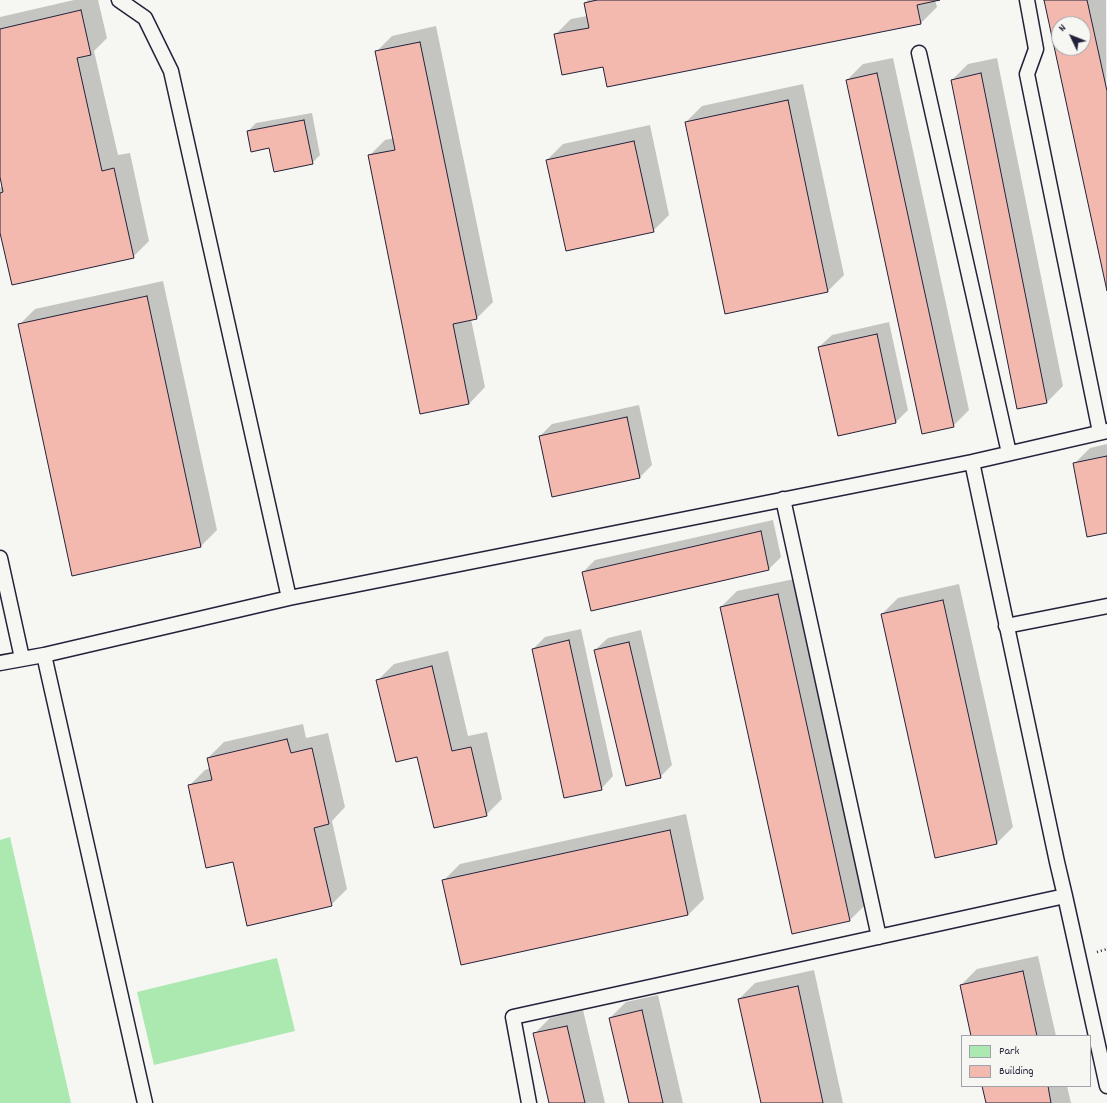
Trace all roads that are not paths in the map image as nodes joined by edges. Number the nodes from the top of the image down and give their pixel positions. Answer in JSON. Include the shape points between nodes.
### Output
{"nodes":[{"id":1,"x":119,"y":0,"type":"edge"},
{"id":2,"x":1027,"y":0,"type":"edge"},
{"id":3,"x":919,"y":53,"type":"dead end"},
{"id":4,"x":1103,"y":432,"type":"edge"},
{"id":5,"x":1010,"y":452,"type":"junction"},
{"id":6,"x":972,"y":462,"type":"junction"},
{"id":7,"x":783,"y":499,"type":"junction"},
{"id":8,"x":0,"y":558,"type":"edge"},
{"id":9,"x":289,"y":598,"type":"junction"},
{"id":10,"x":1107,"y":606,"type":"edge"},
{"id":11,"x":1006,"y":626,"type":"junction"},
{"id":12,"x":44,"y":655,"type":"junction"},
{"id":13,"x":22,"y":658,"type":"junction"},
{"id":14,"x":0,"y":663,"type":"edge"},
{"id":15,"x":1066,"y":896,"type":"junction"},
{"id":16,"x":879,"y":937,"type":"junction"},
{"id":17,"x":1107,"y":1086,"type":"edge"},
{"id":18,"x":145,"y":1103,"type":"edge"},
{"id":19,"x":529,"y":1103,"type":"edge"}],
"edges":[{"from":1,"to":9,"type":"lane","via":[[145,18],[171,71]]},
{"from":2,"to":4,"type":"lane","via":[[1036,49],[1027,74]]},
{"from":3,"to":5,"type":"lane"},
{"from":4,"to":5,"type":"lane"},
{"from":5,"to":6,"type":"lane"},
{"from":6,"to":7,"type":"lane"},
{"from":6,"to":11,"type":"lane"},
{"from":7,"to":9,"type":"lane"},
{"from":7,"to":16,"type":"lane"},
{"from":8,"to":13,"type":"lane"},
{"from":9,"to":12,"type":"lane"},
{"from":10,"to":11,"type":"lane"},
{"from":11,"to":15,"type":"lane"},
{"from":12,"to":13,"type":"lane"},
{"from":12,"to":18,"type":"lane"},
{"from":13,"to":14,"type":"lane"},
{"from":15,"to":16,"type":"lane"},
{"from":15,"to":17,"type":"lane"},
{"from":16,"to":19,"type":"lane","via":[[513,1017]]}]}
